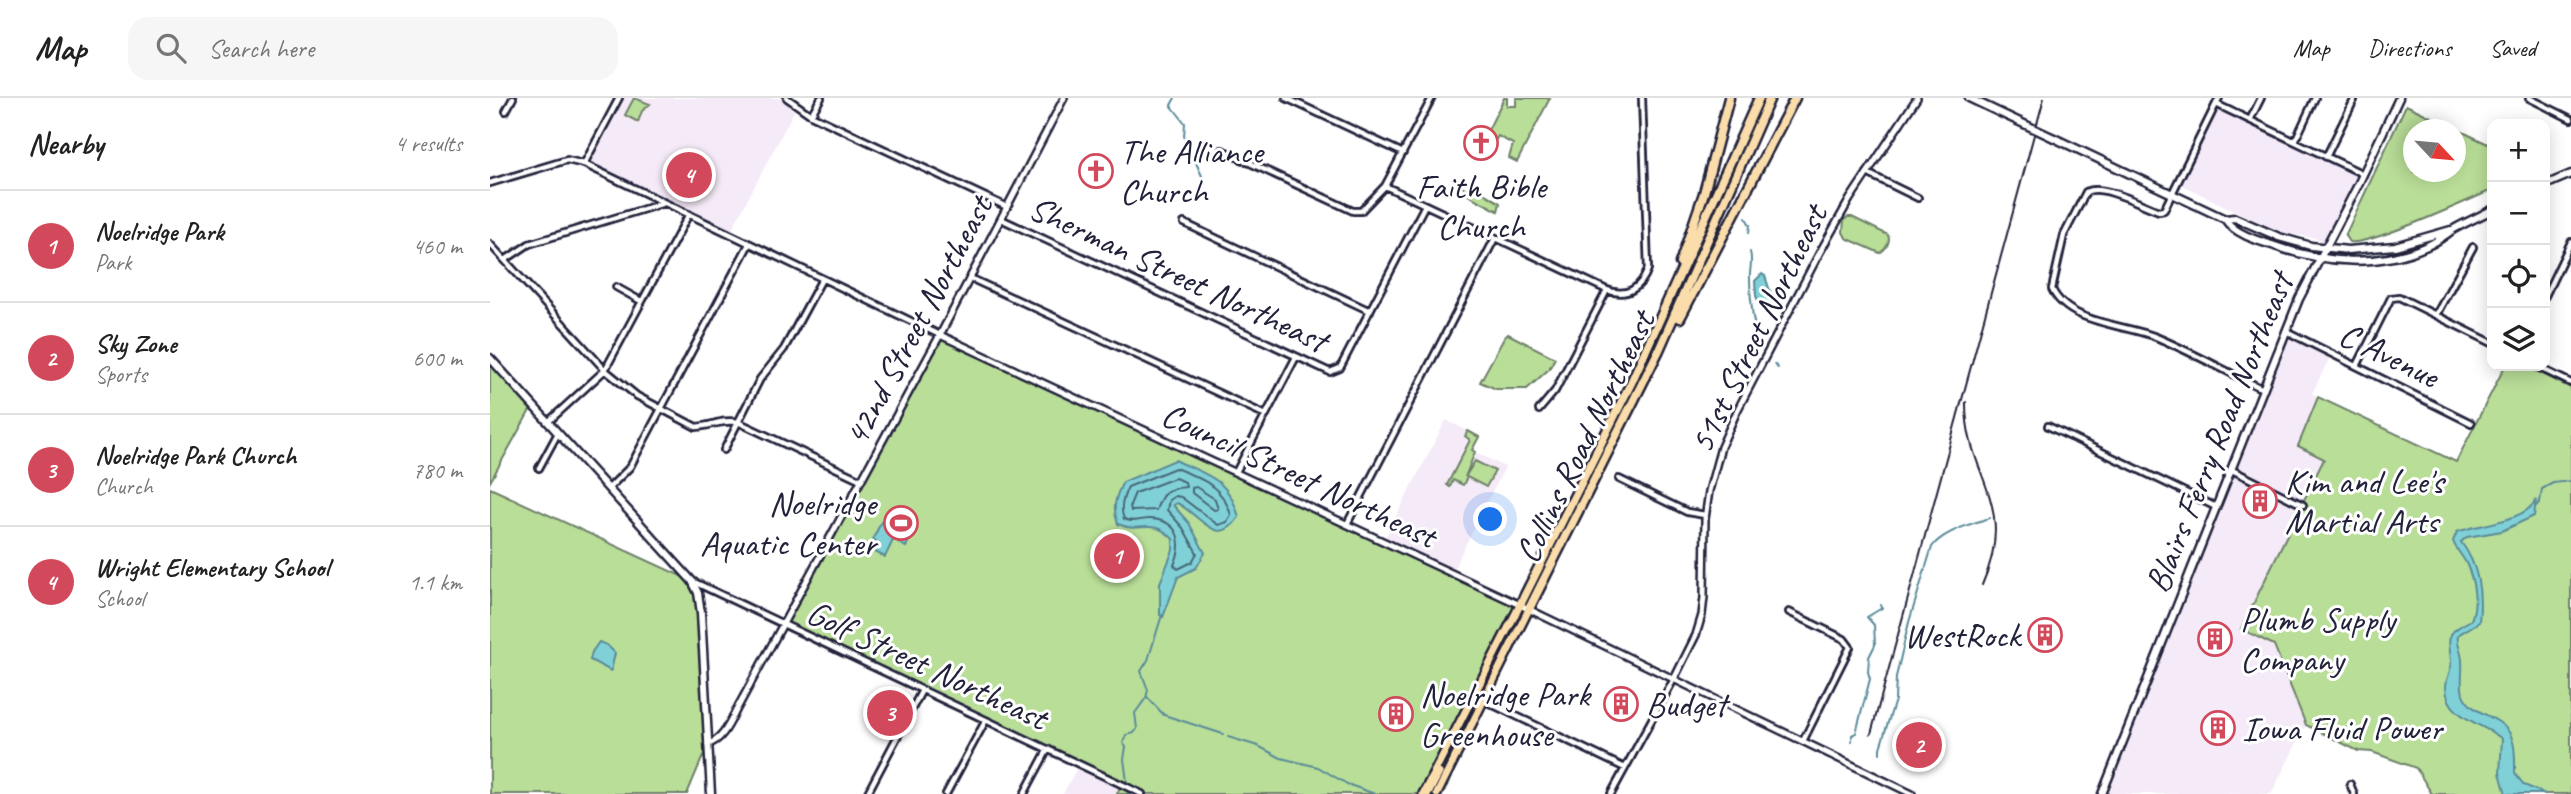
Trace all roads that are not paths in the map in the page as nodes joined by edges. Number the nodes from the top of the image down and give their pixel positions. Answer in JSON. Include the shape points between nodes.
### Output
{"nodes":[{"id":1,"x":513,"y":98,"type":"edge"},
{"id":2,"x":619,"y":98,"type":"edge"},
{"id":3,"x":788,"y":98,"type":"edge"},
{"id":4,"x":821,"y":98,"type":"edge"},
{"id":5,"x":1064,"y":98,"type":"edge"},
{"id":6,"x":1286,"y":98,"type":"edge"},
{"id":7,"x":1433,"y":98,"type":"edge"},
{"id":8,"x":1642,"y":98,"type":"edge"},
{"id":9,"x":1729,"y":98,"type":"edge"},
{"id":10,"x":1759,"y":98,"type":"edge"},
{"id":11,"x":1770,"y":98,"type":"edge"},
{"id":12,"x":1795,"y":98,"type":"edge"},
{"id":13,"x":1917,"y":98,"type":"edge"},
{"id":14,"x":1969,"y":98,"type":"edge"},
{"id":15,"x":2218,"y":98,"type":"edge"},
{"id":16,"x":2261,"y":98,"type":"edge"},
{"id":17,"x":2315,"y":98,"type":"edge"},
{"id":18,"x":2355,"y":98,"type":"edge"},
{"id":19,"x":2399,"y":98,"type":"edge"},
{"id":20,"x":2529,"y":98,"type":"edge"},
{"id":21,"x":2216,"y":104,"type":"junction"},
{"id":22,"x":506,"y":111,"type":"dead end"},
{"id":23,"x":811,"y":116,"type":"junction"},
{"id":24,"x":2571,"y":119,"type":"edge"},
{"id":25,"x":2250,"y":120,"type":"junction"},
{"id":26,"x":2294,"y":142,"type":"junction"},
{"id":27,"x":1222,"y":149,"type":"dead end"},
{"id":28,"x":1403,"y":153,"type":"junction"},
{"id":29,"x":2326,"y":157,"type":"junction"},
{"id":30,"x":584,"y":164,"type":"junction"},
{"id":31,"x":1867,"y":173,"type":"junction"},
{"id":32,"x":2363,"y":174,"type":"junction"},
{"id":33,"x":2571,"y":174,"type":"edge"},
{"id":34,"x":490,"y":183,"type":"edge"},
{"id":35,"x":2550,"y":183,"type":"edge"},
{"id":36,"x":1385,"y":186,"type":"junction"},
{"id":37,"x":2173,"y":194,"type":"junction"},
{"id":38,"x":1919,"y":198,"type":"dead end"},
{"id":39,"x":664,"y":202,"type":"junction"},
{"id":40,"x":1425,"y":205,"type":"junction"},
{"id":41,"x":1007,"y":207,"type":"junction"},
{"id":42,"x":2487,"y":213,"type":"edge"},
{"id":43,"x":689,"y":214,"type":"junction"},
{"id":44,"x":1001,"y":219,"type":"junction"},
{"id":45,"x":2225,"y":219,"type":"junction"},
{"id":46,"x":1184,"y":223,"type":"dead end"},
{"id":47,"x":2453,"y":230,"type":"junction"},
{"id":48,"x":1496,"y":238,"type":"junction"},
{"id":49,"x":2571,"y":242,"type":"edge"},
{"id":50,"x":749,"y":243,"type":"junction"},
{"id":51,"x":490,"y":244,"type":"edge"},
{"id":52,"x":2473,"y":247,"type":"dead end"},
{"id":53,"x":2325,"y":249,"type":"junction"},
{"id":54,"x":2320,"y":258,"type":"junction"},
{"id":55,"x":505,"y":260,"type":"junction"},
{"id":56,"x":970,"y":278,"type":"junction"},
{"id":57,"x":822,"y":279,"type":"junction"},
{"id":58,"x":616,"y":286,"type":"dead end"},
{"id":59,"x":2550,"y":286,"type":"edge"},
{"id":60,"x":1607,"y":290,"type":"junction"},
{"id":61,"x":641,"y":301,"type":"junction"},
{"id":62,"x":1370,"y":312,"type":"junction"},
{"id":63,"x":2436,"y":315,"type":"junction"},
{"id":64,"x":2286,"y":331,"type":"junction"},
{"id":65,"x":940,"y":335,"type":"junction"},
{"id":66,"x":2487,"y":340,"type":"edge"},
{"id":67,"x":1659,"y":350,"type":"junction"},
{"id":68,"x":1296,"y":356,"type":"junction"},
{"id":69,"x":490,"y":358,"type":"edge"},
{"id":70,"x":2357,"y":366,"type":"junction"},
{"id":71,"x":605,"y":370,"type":"junction"},
{"id":72,"x":2546,"y":371,"type":"edge"},
{"id":73,"x":1631,"y":383,"type":"junction"},
{"id":74,"x":2571,"y":383,"type":"edge"},
{"id":75,"x":2263,"y":389,"type":"junction"},
{"id":76,"x":661,"y":409,"type":"junction"},
{"id":77,"x":1539,"y":410,"type":"dead end"},
{"id":78,"x":1266,"y":415,"type":"junction"},
{"id":79,"x":548,"y":422,"type":"junction"},
{"id":80,"x":738,"y":422,"type":"junction"},
{"id":81,"x":2471,"y":423,"type":"dead end"},
{"id":82,"x":2048,"y":426,"type":"dead end"},
{"id":83,"x":558,"y":433,"type":"junction"},
{"id":84,"x":724,"y":450,"type":"dead end"},
{"id":85,"x":539,"y":468,"type":"dead end"},
{"id":86,"x":2232,"y":470,"type":"junction"},
{"id":87,"x":1236,"y":472,"type":"junction"},
{"id":88,"x":1619,"y":479,"type":"dead end"},
{"id":89,"x":861,"y":480,"type":"junction"},
{"id":90,"x":609,"y":488,"type":"junction"},
{"id":91,"x":2303,"y":505,"type":"dead end"},
{"id":92,"x":2217,"y":507,"type":"junction"},
{"id":93,"x":1705,"y":515,"type":"junction"},
{"id":94,"x":1346,"y":524,"type":"junction"},
{"id":95,"x":692,"y":581,"type":"junction"},
{"id":96,"x":1524,"y":607,"type":"junction"},
{"id":97,"x":1789,"y":612,"type":"dead end"},
{"id":98,"x":782,"y":623,"type":"junction"},
{"id":99,"x":1674,"y":679,"type":"junction"},
{"id":100,"x":922,"y":690,"type":"junction"},
{"id":101,"x":1485,"y":701,"type":"junction"},
{"id":102,"x":986,"y":720,"type":"junction"},
{"id":103,"x":1803,"y":741,"type":"junction"},
{"id":104,"x":708,"y":744,"type":"junction"},
{"id":105,"x":1048,"y":749,"type":"junction"},
{"id":106,"x":1446,"y":749,"type":"junction"},
{"id":107,"x":1625,"y":768,"type":"junction"},
{"id":108,"x":2350,"y":784,"type":"dead end"},
{"id":109,"x":711,"y":794,"type":"edge"},
{"id":110,"x":867,"y":794,"type":"edge"},
{"id":111,"x":946,"y":794,"type":"edge"},
{"id":112,"x":1024,"y":794,"type":"edge"},
{"id":113,"x":1142,"y":794,"type":"edge"},
{"id":114,"x":1423,"y":794,"type":"edge"},
{"id":115,"x":1428,"y":794,"type":"edge"},
{"id":116,"x":1437,"y":794,"type":"edge"},
{"id":117,"x":1611,"y":794,"type":"edge"},
{"id":118,"x":1912,"y":794,"type":"edge"},
{"id":119,"x":2102,"y":794,"type":"edge"},
{"id":120,"x":2354,"y":794,"type":"edge"}],
"edges":[{"from":1,"to":22,"type":"street"},
{"from":2,"to":30,"type":"street"},
{"from":3,"to":23,"type":"street","name":"Sherman Street Northeast"},
{"from":4,"to":23,"type":"street"},
{"from":5,"to":41,"type":"street","name":"42nd Street Northeast"},
{"from":6,"to":28,"type":"street"},
{"from":7,"to":28,"type":"street"},
{"from":8,"to":60,"type":"street","via":[[1648,269],[1639,286],[1629,292]]},
{"from":9,"to":73,"type":"highway","via":[[1686,247]]},
{"from":10,"to":73,"type":"highway","name":"Collins Road Northeast"},
{"from":11,"to":67,"type":"highway","name":"Collins Road Northeast"},
{"from":12,"to":67,"type":"highway","via":[[1676,326]]},
{"from":13,"to":31,"type":"street","name":"51st Street Northeast"},
{"from":14,"to":37,"type":"main road","bridge":true},
{"from":15,"to":21,"type":"street"},
{"from":16,"to":25,"type":"street"},
{"from":17,"to":26,"type":"street"},
{"from":18,"to":29,"type":"street"},
{"from":19,"to":32,"type":"main road","name":"Blairs Ferry Road Northeast"},
{"from":20,"to":24,"type":"street"},
{"from":21,"to":25,"type":"street"},
{"from":21,"to":37,"type":"street"},
{"from":23,"to":41,"type":"street","name":"Sherman Street Northeast"},
{"from":25,"to":26,"type":"street"},
{"from":26,"to":29,"type":"street"},
{"from":27,"to":36,"type":"street","via":[[1353,211],[1361,212]]},
{"from":28,"to":36,"type":"street"},
{"from":29,"to":32,"type":"street"},
{"from":30,"to":34,"type":"street","via":[[567,160]]},
{"from":30,"to":39,"type":"street","name":"Council Street Northeast"},
{"from":31,"to":38,"type":"street"},
{"from":31,"to":93,"type":"street","name":"51st Street Northeast","via":[[1737,411],[1715,467]]},
{"from":32,"to":53,"type":"main road","name":"Blairs Ferry Road Northeast"},
{"from":33,"to":35,"type":"main road"},
{"from":36,"to":40,"type":"street"},
{"from":37,"to":45,"type":"main road"},
{"from":37,"to":75,"type":"street","via":[[2159,211],[2116,194],[2086,192],[2064,235],[2052,289],[2056,298],[2106,325],[2155,337]]},
{"from":39,"to":43,"type":"street","name":"Council Street Northeast"},
{"from":39,"to":55,"type":"street","via":[[529,244]]},
{"from":40,"to":48,"type":"street"},
{"from":40,"to":62,"type":"street"},
{"from":41,"to":44,"type":"street","name":"42nd Street Northeast"},
{"from":42,"to":47,"type":"main road"},
{"from":43,"to":50,"type":"street","name":"Council Street Northeast"},
{"from":43,"to":61,"type":"street"},
{"from":44,"to":56,"type":"street","name":"42nd Street Northeast"},
{"from":44,"to":68,"type":"street","name":"Sherman Street Northeast"},
{"from":45,"to":53,"type":"main road","via":[[2235,218],[2279,237]]},
{"from":45,"to":54,"type":"main road","via":[[2230,227],[2263,242]]},
{"from":46,"to":62,"type":"street"},
{"from":47,"to":53,"type":"main road","via":[[2382,248]]},
{"from":47,"to":54,"type":"main road","via":[[2427,246],[2397,256]]},
{"from":48,"to":60,"type":"street"},
{"from":48,"to":94,"type":"street"},
{"from":49,"to":59,"type":"street"},
{"from":50,"to":57,"type":"street","name":"Council Street Northeast"},
{"from":50,"to":76,"type":"street"},
{"from":51,"to":55,"type":"street"},
{"from":52,"to":63,"type":"street"},
{"from":53,"to":54,"type":"main road","name":"Blairs Ferry Road Northeast"},
{"from":54,"to":64,"type":"main road","name":"Blairs Ferry Road Northeast"},
{"from":55,"to":71,"type":"street"},
{"from":56,"to":65,"type":"street","name":"42nd Street Northeast"},
{"from":56,"to":78,"type":"street"},
{"from":57,"to":65,"type":"street","name":"Council Street Northeast"},
{"from":57,"to":80,"type":"street"},
{"from":58,"to":61,"type":"street"},
{"from":60,"to":77,"type":"street","via":[[1555,391]]},
{"from":61,"to":71,"type":"street"},
{"from":62,"to":68,"type":"street","name":"Sherman Street Northeast","via":[[1335,371]]},
{"from":63,"to":66,"type":"street"},
{"from":63,"to":70,"type":"street","via":[[2399,297],[2391,298]]},
{"from":64,"to":70,"type":"street","name":"C Avenue"},
{"from":64,"to":75,"type":"main road","name":"Blairs Ferry Road Northeast"},
{"from":65,"to":87,"type":"street","name":"Council Street Northeast"},
{"from":65,"to":89,"type":"street","name":"42nd Street Northeast"},
{"from":67,"to":96,"type":"highway","name":"Collins Road Northeast"},
{"from":68,"to":78,"type":"street"},
{"from":69,"to":79,"type":"main road"},
{"from":70,"to":81,"type":"street","name":"C Avenue"},
{"from":71,"to":76,"type":"street"},
{"from":71,"to":79,"type":"street"},
{"from":72,"to":74,"type":"street"},
{"from":73,"to":96,"type":"highway","name":"Collins Road Northeast"},
{"from":75,"to":86,"type":"main road","name":"Blairs Ferry Road Northeast"},
{"from":76,"to":80,"type":"street","via":[[696,427],[726,419]]},
{"from":76,"to":90,"type":"street","via":[[630,467]]},
{"from":78,"to":87,"type":"street"},
{"from":79,"to":83,"type":"main road"},
{"from":80,"to":84,"type":"street"},
{"from":80,"to":89,"type":"street"},
{"from":82,"to":92,"type":"street"},
{"from":83,"to":85,"type":"street"},
{"from":83,"to":90,"type":"main road"},
{"from":86,"to":91,"type":"street"},
{"from":86,"to":92,"type":"main road","name":"Blairs Ferry Road Northeast"},
{"from":87,"to":94,"type":"street","name":"Council Street Northeast"},
{"from":88,"to":93,"type":"street","via":[[1687,512]]},
{"from":89,"to":98,"type":"street","name":"42nd Street Northeast"},
{"from":90,"to":95,"type":"main road"},
{"from":92,"to":119,"type":"main road","name":"Blairs Ferry Road Northeast"},
{"from":93,"to":99,"type":"street","name":"51st Street Northeast","via":[[1702,615]]},
{"from":94,"to":96,"type":"street","name":"Council Street Northeast"},
{"from":95,"to":98,"type":"street","name":"Golf Street Northeast"},
{"from":95,"to":104,"type":"main road","via":[[701,613]]},
{"from":96,"to":99,"type":"street","name":"Council Street Northeast"},
{"from":96,"to":101,"type":"highway","name":"Collins Road Northeast"},
{"from":96,"to":106,"type":"highway","name":"Collins Road Northeast"},
{"from":97,"to":103,"type":"street","via":[[1844,639],[1850,647]]},
{"from":98,"to":100,"type":"street","name":"Golf Street Northeast"},
{"from":98,"to":104,"type":"street","name":"42nd Street Northeast","via":[[726,728]]},
{"from":99,"to":103,"type":"street","name":"Council Street Northeast"},
{"from":99,"to":107,"type":"street"},
{"from":100,"to":102,"type":"street","name":"Golf Street Northeast"},
{"from":100,"to":110,"type":"street"},
{"from":101,"to":107,"type":"street"},
{"from":101,"to":116,"type":"highway","name":"Collins Road Northeast"},
{"from":102,"to":105,"type":"street","name":"Golf Street Northeast"},
{"from":102,"to":111,"type":"street"},
{"from":103,"to":118,"type":"street","name":"Council Street Northeast"},
{"from":104,"to":109,"type":"main road"},
{"from":105,"to":112,"type":"street"},
{"from":105,"to":113,"type":"street","name":"Golf Street Northeast"},
{"from":106,"to":114,"type":"highway","name":"Collins Road Northeast"},
{"from":106,"to":115,"type":"highway","name":"Collins Road Northeast"},
{"from":107,"to":117,"type":"street"},
{"from":108,"to":120,"type":"street"}]}
